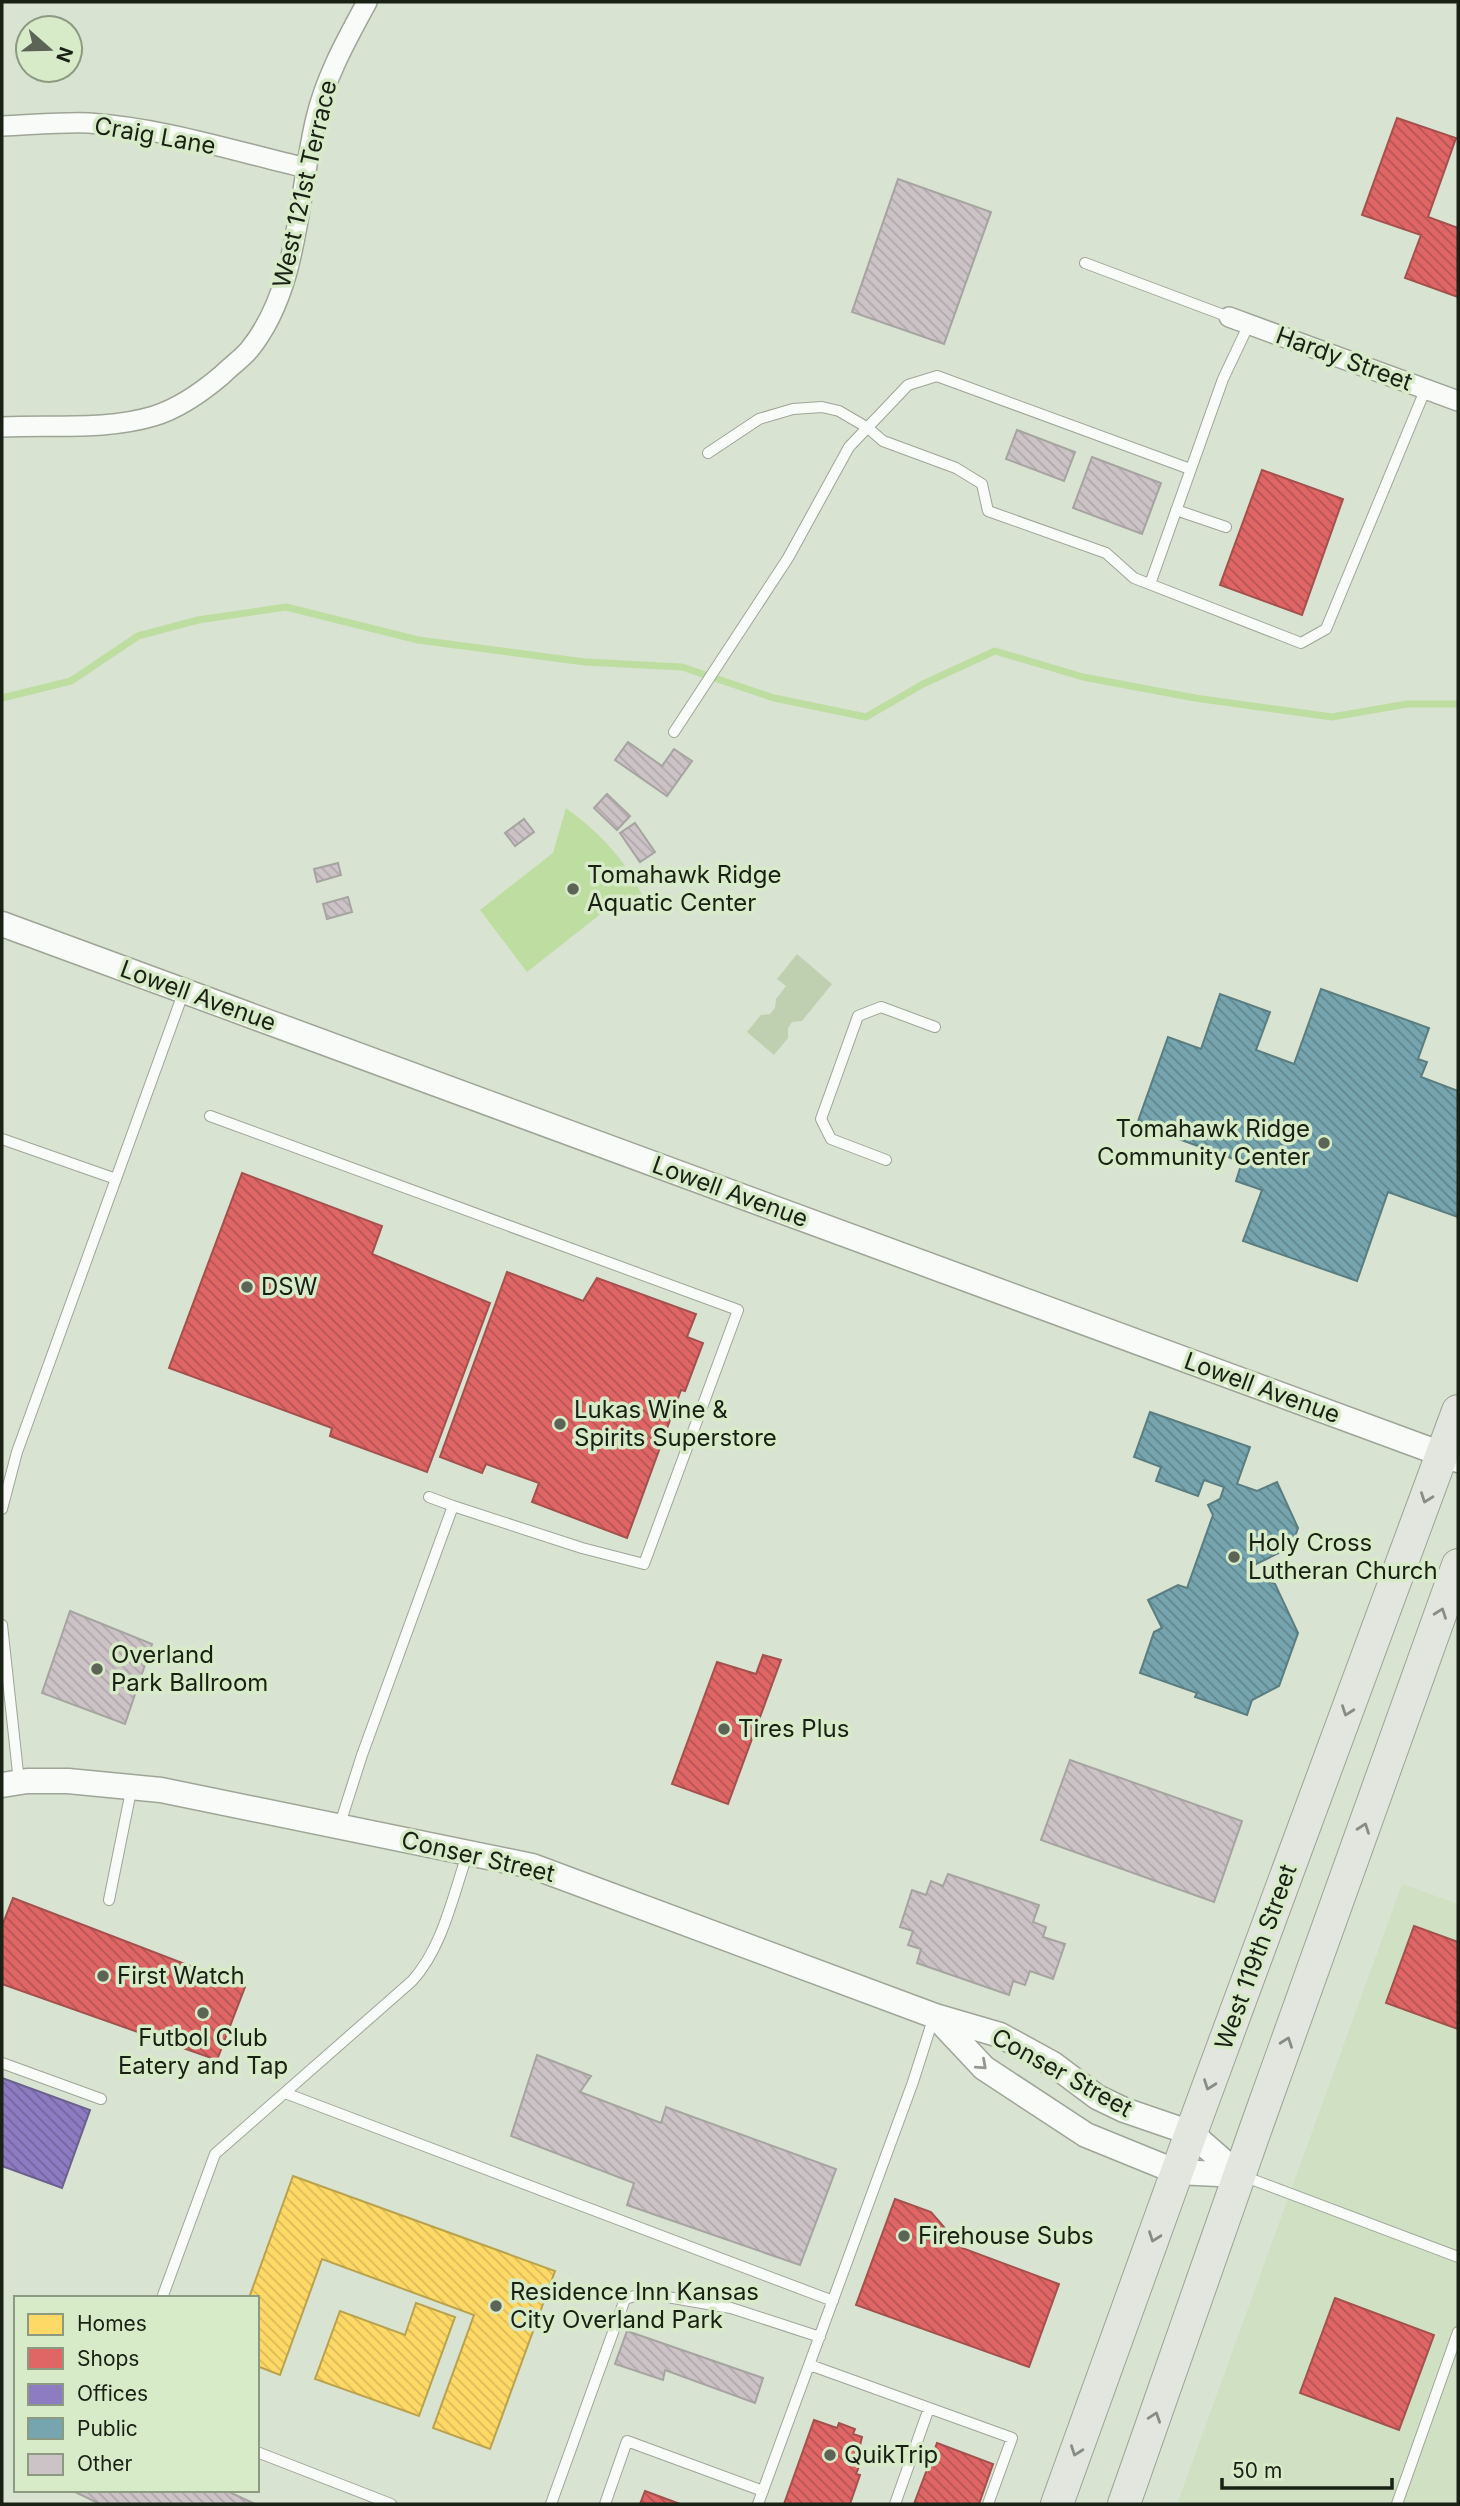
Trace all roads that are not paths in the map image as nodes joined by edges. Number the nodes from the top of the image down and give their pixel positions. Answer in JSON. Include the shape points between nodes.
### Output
{"nodes":[{"id":1,"x":367,"y":2,"type":"edge"},
{"id":2,"x":2,"y":126,"type":"edge"},
{"id":3,"x":306,"y":168,"type":"junction"},
{"id":4,"x":1085,"y":263,"type":"dead end"},
{"id":5,"x":1229,"y":317,"type":"joint"},
{"id":6,"x":1249,"y":324,"type":"junction"},
{"id":7,"x":1426,"y":388,"type":"junction"},
{"id":8,"x":1458,"y":401,"type":"edge"},
{"id":9,"x":2,"y":427,"type":"edge"},
{"id":10,"x":868,"y":428,"type":"junction"},
{"id":11,"x":708,"y":453,"type":"dead end"},
{"id":12,"x":1191,"y":469,"type":"junction"},
{"id":13,"x":1176,"y":510,"type":"junction"},
{"id":14,"x":1226,"y":527,"type":"dead end"},
{"id":15,"x":1150,"y":584,"type":"junction"},
{"id":16,"x":674,"y":732,"type":"dead end"},
{"id":17,"x":2,"y":924,"type":"edge"},
{"id":18,"x":184,"y":991,"type":"junction"},
{"id":19,"x":935,"y":1027,"type":"dead end"},
{"id":20,"x":210,"y":1116,"type":"dead end"},
{"id":21,"x":2,"y":1139,"type":"edge"},
{"id":22,"x":886,"y":1160,"type":"dead end"},
{"id":23,"x":116,"y":1179,"type":"junction"},
{"id":24,"x":1458,"y":1410,"type":"edge"},
{"id":25,"x":1450,"y":1457,"type":"edge"},
{"id":26,"x":429,"y":1497,"type":"dead end"},
{"id":27,"x":453,"y":1506,"type":"junction"},
{"id":28,"x":2,"y":1509,"type":"edge"},
{"id":29,"x":1458,"y":1565,"type":"edge"},
{"id":30,"x":2,"y":1625,"type":"edge"},
{"id":31,"x":10,"y":1784,"type":"edge"},
{"id":32,"x":132,"y":1786,"type":"junction"},
{"id":33,"x":339,"y":1827,"type":"junction"},
{"id":34,"x":468,"y":1852,"type":"junction"},
{"id":35,"x":109,"y":1900,"type":"dead end"},
{"id":36,"x":935,"y":2016,"type":"junction"},
{"id":37,"x":2,"y":2063,"type":"edge"},
{"id":38,"x":285,"y":2093,"type":"junction"},
{"id":39,"x":101,"y":2099,"type":"dead end"},
{"id":40,"x":1191,"y":2133,"type":"junction"},
{"id":41,"x":1177,"y":2172,"type":"junction"},
{"id":42,"x":1239,"y":2175,"type":"junction"},
{"id":43,"x":1458,"y":2257,"type":"edge"},
{"id":44,"x":163,"y":2296,"type":"edge"},
{"id":45,"x":833,"y":2301,"type":"junction"},
{"id":46,"x":1458,"y":2333,"type":"edge"},
{"id":47,"x":820,"y":2337,"type":"junction"},
{"id":48,"x":810,"y":2365,"type":"junction"},
{"id":49,"x":929,"y":2408,"type":"junction"},
{"id":50,"x":259,"y":2453,"type":"edge"},
{"id":51,"x":763,"y":2491,"type":"junction"},
{"id":52,"x":374,"y":2502,"type":"edge"},
{"id":53,"x":391,"y":2504,"type":"edge"},
{"id":54,"x":551,"y":2504,"type":"edge"},
{"id":55,"x":605,"y":2504,"type":"edge"},
{"id":56,"x":758,"y":2504,"type":"edge"},
{"id":57,"x":894,"y":2504,"type":"edge"},
{"id":58,"x":988,"y":2504,"type":"edge"},
{"id":59,"x":1057,"y":2504,"type":"edge"},
{"id":60,"x":1124,"y":2504,"type":"edge"},
{"id":61,"x":1397,"y":2504,"type":"edge"}],
"edges":[{"from":1,"to":3,"type":"street","name":"West 121st Terrace","via":[[332,69]]},
{"from":2,"to":3,"type":"street","name":"Craig Lane","via":[[86,123],[142,129]]},
{"from":3,"to":9,"type":"street","name":"West 121st Terrace","via":[[281,293],[249,349],[205,390],[155,415],[116,424]]},
{"from":4,"to":5,"type":"lane"},
{"from":5,"to":6,"type":"street","name":"Hardy Street"},
{"from":6,"to":7,"type":"street","name":"Hardy Street"},
{"from":6,"to":12,"type":"lane","via":[[1223,379]]},
{"from":7,"to":8,"type":"street","name":"Hardy Street"},
{"from":7,"to":15,"type":"lane","via":[[1326,629],[1301,643]]},
{"from":10,"to":11,"type":"lane","via":[[839,411],[793,409],[759,419]]},
{"from":10,"to":12,"type":"lane","via":[[908,385],[937,376]]},
{"from":10,"to":15,"type":"lane","via":[[883,441],[956,468],[982,484],[988,512],[1106,553],[1134,578]]},
{"from":10,"to":16,"type":"lane","via":[[849,447],[788,558]]},
{"from":12,"to":13,"type":"lane"},
{"from":13,"to":14,"type":"lane"},
{"from":13,"to":15,"type":"lane"},
{"from":17,"to":18,"type":"street","name":"Lowell Avenue"},
{"from":18,"to":23,"type":"lane"},
{"from":18,"to":25,"type":"street","name":"Lowell Avenue"},
{"from":19,"to":22,"type":"lane","via":[[881,1007],[858,1016],[821,1119],[831,1139]]},
{"from":20,"to":27,"type":"lane","via":[[738,1310],[644,1564]]},
{"from":21,"to":23,"type":"lane"},
{"from":23,"to":28,"type":"lane","via":[[17,1452]]},
{"from":24,"to":25,"type":"main road","name":"West 119th Street"},
{"from":25,"to":40,"type":"main road","name":"West 119th Street","one_way":true},
{"from":26,"to":27,"type":"lane"},
{"from":27,"to":33,"type":"lane"},
{"from":42,"to":29,"type":"main road","one_way":true},
{"from":30,"to":31,"type":"lane"},
{"from":31,"to":32,"type":"street","name":"Conser Street","via":[[68,1781]]},
{"from":32,"to":33,"type":"street","name":"Conser Street"},
{"from":32,"to":35,"type":"lane"},
{"from":33,"to":34,"type":"street","name":"Conser Street"},
{"from":34,"to":36,"type":"street","name":"Conser Street","via":[[580,1882]]},
{"from":34,"to":38,"type":"lane","via":[[423,1969]]},
{"from":36,"to":40,"type":"street","name":"Conser Street","via":[[1000,2035],[1053,2064],[1097,2097]]},
{"from":36,"to":41,"type":"street","name":"Conser Street","one_way":true,"via":[[984,2068],[1057,2117],[1086,2135]]},
{"from":36,"to":45,"type":"lane"},
{"from":37,"to":39,"type":"lane"},
{"from":38,"to":44,"type":"lane","via":[[215,2154]]},
{"from":38,"to":45,"type":"lane"},
{"from":40,"to":41,"type":"main road","name":"West 119th Street"},
{"from":40,"to":42,"type":"street","name":"Conser Street"},
{"from":41,"to":42,"type":"street","name":"Conser Street"},
{"from":41,"to":59,"type":"main road","name":"West 119th Street","one_way":true},
{"from":42,"to":43,"type":"lane"},
{"from":60,"to":42,"type":"main road","one_way":true},
{"from":45,"to":47,"type":"lane"},
{"from":46,"to":61,"type":"lane"},
{"from":47,"to":48,"type":"lane"},
{"from":47,"to":54,"type":"lane","via":[[731,2308],[644,2292],[625,2299]]},
{"from":48,"to":49,"type":"lane"},
{"from":48,"to":51,"type":"lane"},
{"from":49,"to":57,"type":"lane"},
{"from":49,"to":58,"type":"lane","via":[[1012,2438]]},
{"from":50,"to":52,"type":"lane"},
{"from":51,"to":55,"type":"lane","via":[[627,2441]]},
{"from":51,"to":56,"type":"lane"},
{"from":52,"to":53,"type":"lane"}]}
